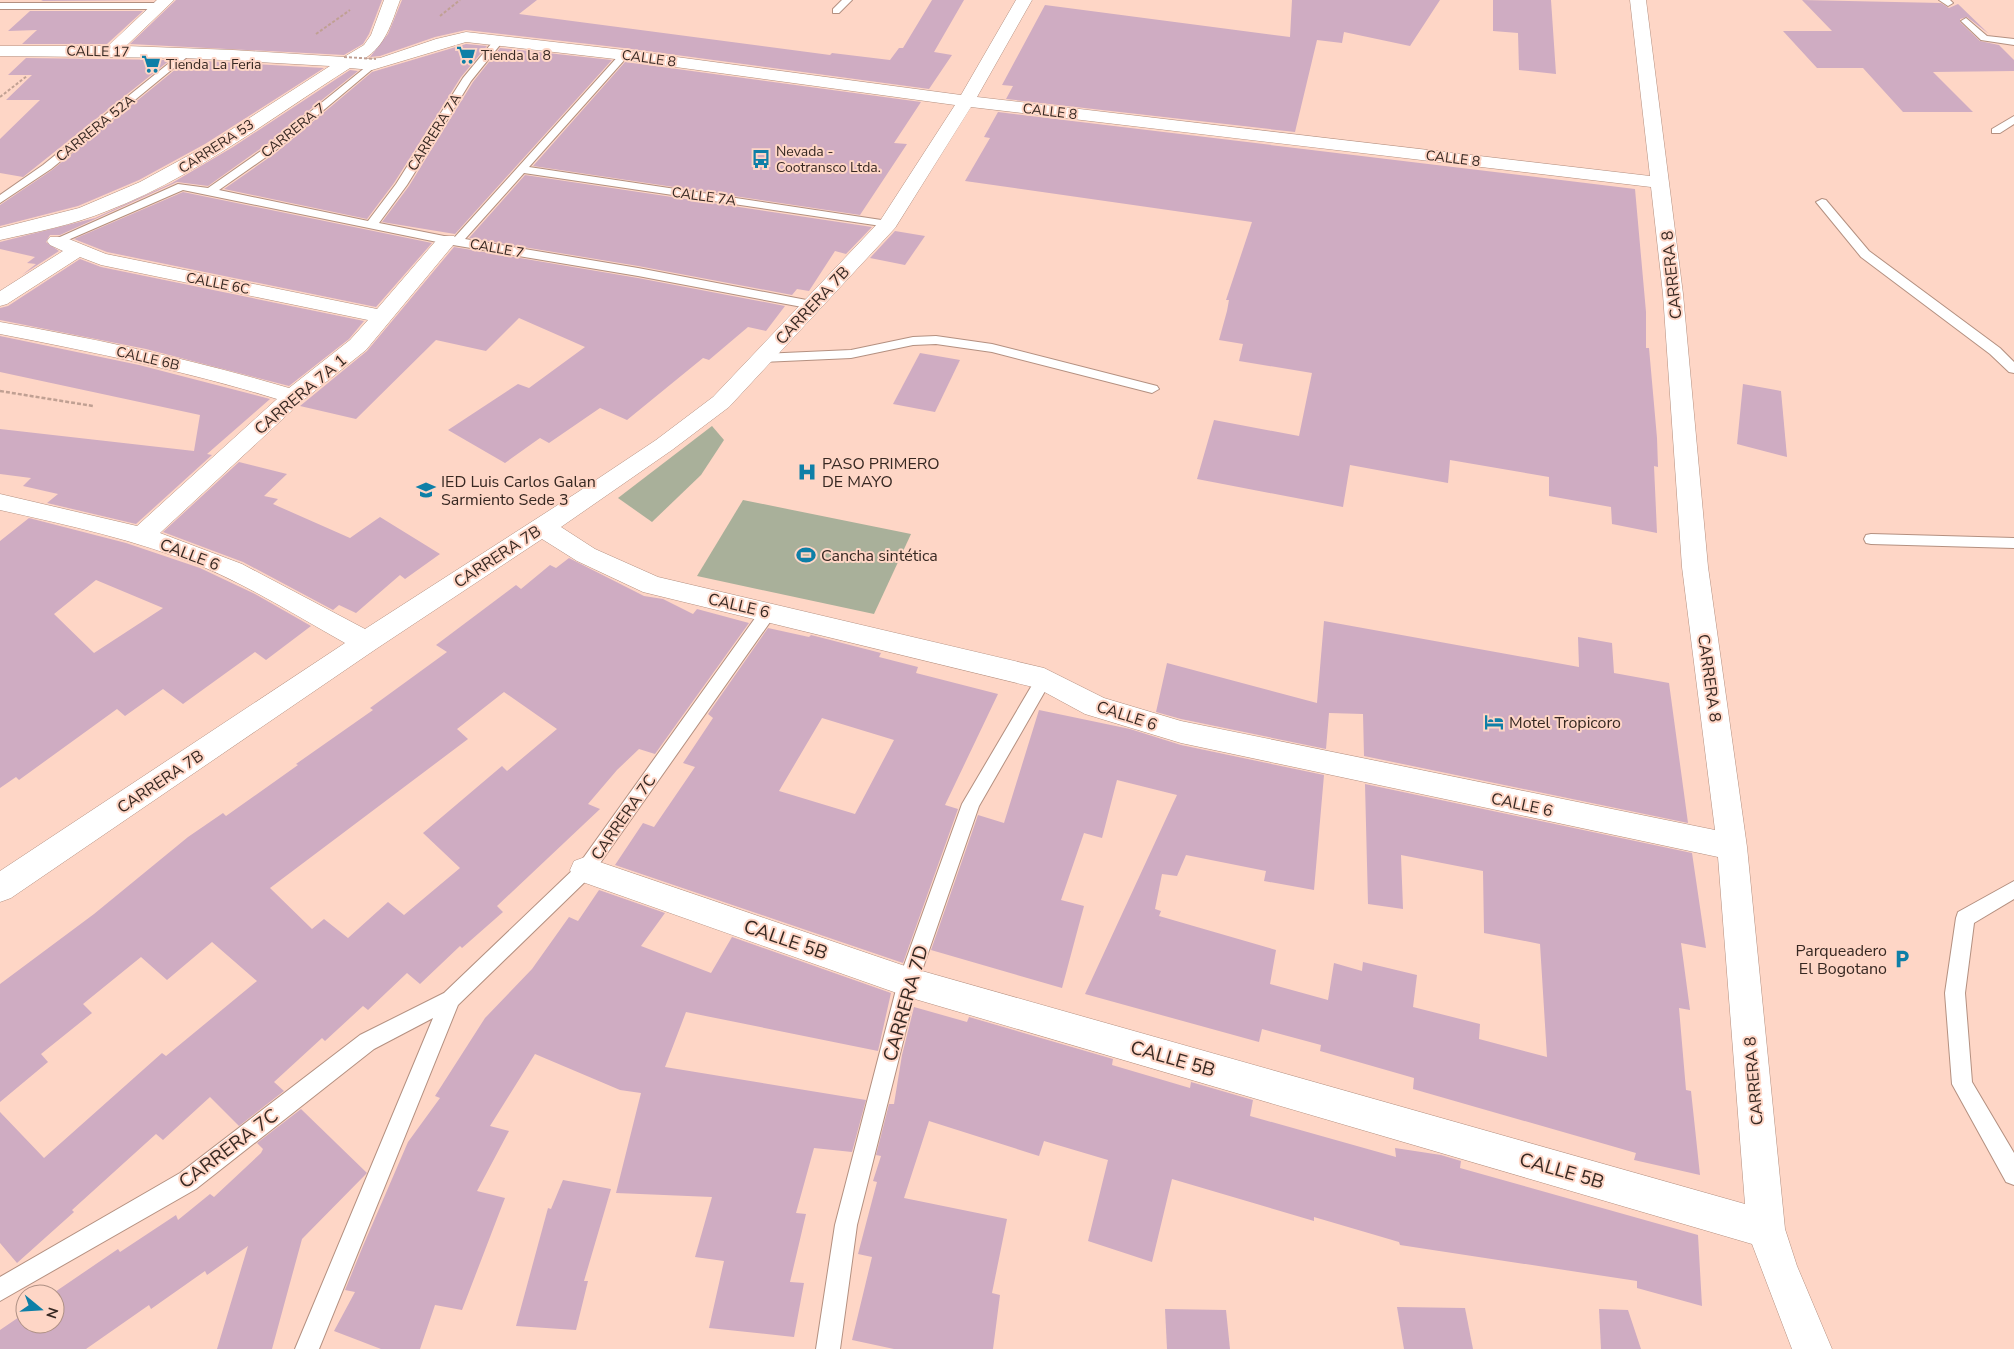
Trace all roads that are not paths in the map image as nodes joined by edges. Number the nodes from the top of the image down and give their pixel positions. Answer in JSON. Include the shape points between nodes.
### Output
{"nodes":[{"id":1,"x":392,"y":0,"type":"edge"},
{"id":2,"x":847,"y":0,"type":"edge"},
{"id":3,"x":1024,"y":0,"type":"edge"},
{"id":4,"x":1638,"y":0,"type":"edge"},
{"id":5,"x":162,"y":3,"type":"edge"},
{"id":6,"x":0,"y":6,"type":"edge"},
{"id":7,"x":836,"y":11,"type":"dead end"},
{"id":8,"x":1966,"y":21,"type":"dead end"},
{"id":9,"x":499,"y":40,"type":"junction"},
{"id":10,"x":2014,"y":42,"type":"edge"},
{"id":11,"x":113,"y":50,"type":"junction"},
{"id":12,"x":0,"y":51,"type":"edge"},
{"id":13,"x":187,"y":53,"type":"junction"},
{"id":14,"x":624,"y":55,"type":"junction"},
{"id":15,"x":345,"y":60,"type":"junction"},
{"id":16,"x":374,"y":62,"type":"junction"},
{"id":17,"x":966,"y":101,"type":"junction"},
{"id":18,"x":2014,"y":119,"type":"edge"},
{"id":19,"x":1996,"y":131,"type":"dead end"},
{"id":20,"x":520,"y":169,"type":"junction"},
{"id":21,"x":1661,"y":183,"type":"junction"},
{"id":22,"x":182,"y":186,"type":"joint"},
{"id":23,"x":211,"y":191,"type":"junction"},
{"id":24,"x":0,"y":200,"type":"edge"},
{"id":25,"x":1822,"y":202,"type":"dead end"},
{"id":26,"x":888,"y":224,"type":"junction"},
{"id":27,"x":372,"y":225,"type":"junction"},
{"id":28,"x":0,"y":234,"type":"edge"},
{"id":29,"x":452,"y":240,"type":"junction"},
{"id":30,"x":57,"y":241,"type":"joint"},
{"id":31,"x":79,"y":249,"type":"junction"},
{"id":32,"x":0,"y":300,"type":"edge"},
{"id":33,"x":813,"y":305,"type":"junction"},
{"id":34,"x":382,"y":316,"type":"junction"},
{"id":35,"x":0,"y":328,"type":"edge"},
{"id":36,"x":762,"y":358,"type":"junction"},
{"id":37,"x":2014,"y":369,"type":"edge"},
{"id":38,"x":1152,"y":389,"type":"dead end"},
{"id":39,"x":293,"y":397,"type":"junction"},
{"id":40,"x":6,"y":510,"type":"edge"},
{"id":41,"x":542,"y":527,"type":"junction"},
{"id":42,"x":141,"y":536,"type":"junction"},
{"id":43,"x":1871,"y":539,"type":"dead end"},
{"id":44,"x":2014,"y":543,"type":"edge"},
{"id":45,"x":769,"y":611,"type":"junction"},
{"id":46,"x":366,"y":642,"type":"junction"},
{"id":47,"x":1044,"y":679,"type":"junction"},
{"id":48,"x":1732,"y":847,"type":"junction"},
{"id":49,"x":586,"y":870,"type":"junction"},
{"id":50,"x":0,"y":888,"type":"edge"},
{"id":51,"x":2014,"y":889,"type":"edge"},
{"id":52,"x":908,"y":982,"type":"junction"},
{"id":53,"x":451,"y":999,"type":"junction"},
{"id":54,"x":2014,"y":1174,"type":"edge"},
{"id":55,"x":1766,"y":1229,"type":"junction"},
{"id":56,"x":0,"y":1290,"type":"edge"},
{"id":57,"x":307,"y":1349,"type":"edge"},
{"id":58,"x":828,"y":1349,"type":"edge"},
{"id":59,"x":1812,"y":1349,"type":"edge"}],
"edges":[{"from":1,"to":15,"type":"street","name":"CARRERA 53","via":[[379,36],[370,48]]},
{"from":2,"to":7,"type":"lane"},
{"from":3,"to":17,"type":"street","name":"CARRERA 7B"},
{"from":4,"to":21,"type":"street","name":"CARRERA 8"},
{"from":5,"to":6,"type":"lane"},
{"from":5,"to":11,"type":"street"},
{"from":8,"to":10,"type":"lane","via":[[1984,38]]},
{"from":9,"to":14,"type":"street","name":"CALLE 8"},
{"from":9,"to":16,"type":"street","name":"CALLE 8","via":[[466,37],[441,41],[384,63]]},
{"from":9,"to":27,"type":"lane","name":"CARRERA 7A","via":[[467,80]]},
{"from":11,"to":12,"type":"street","name":"CALLE 17"},
{"from":11,"to":13,"type":"street","name":"CALLE 17"},
{"from":13,"to":15,"type":"street","name":"CALLE 17"},
{"from":13,"to":24,"type":"lane","name":"CARRERA 52A","via":[[47,167]]},
{"from":14,"to":17,"type":"street","name":"CALLE 8"},
{"from":14,"to":20,"type":"lane","name":"CARRERA 7A 1"},
{"from":15,"to":16,"type":"street"},
{"from":15,"to":28,"type":"street","name":"CARRERA 53","via":[[166,178],[112,203]]},
{"from":16,"to":23,"type":"lane","name":"CARRERA 7","via":[[272,148]]},
{"from":17,"to":21,"type":"street","name":"CALLE 8"},
{"from":17,"to":26,"type":"street","name":"CARRERA 7B"},
{"from":18,"to":19,"type":"lane"},
{"from":20,"to":26,"type":"lane","name":"CALLE 7A"},
{"from":20,"to":29,"type":"lane","name":"CARRERA 7A 1"},
{"from":21,"to":48,"type":"street","name":"CARRERA 8","via":[[1695,567]]},
{"from":22,"to":23,"type":"lane","name":"CALLE 7"},
{"from":22,"to":30,"type":"lane"},
{"from":23,"to":27,"type":"lane","name":"CALLE 7"},
{"from":25,"to":37,"type":"lane","via":[[1865,254],[1995,351]]},
{"from":26,"to":33,"type":"street","name":"CARRERA 7B"},
{"from":27,"to":29,"type":"lane","name":"CALLE 7"},
{"from":29,"to":33,"type":"lane","name":"CALLE 7"},
{"from":29,"to":34,"type":"street","name":"CARRERA 7A 1"},
{"from":30,"to":31,"type":"street","name":"CALLE 6C"},
{"from":31,"to":32,"type":"street"},
{"from":31,"to":34,"type":"street","name":"CALLE 6C","via":[[101,260]]},
{"from":33,"to":36,"type":"street","name":"CARRERA 7B"},
{"from":34,"to":39,"type":"street","name":"CARRERA 7A 1","via":[[358,345]]},
{"from":35,"to":39,"type":"street","name":"CALLE 6B","via":[[98,346],[228,377]]},
{"from":36,"to":38,"type":"lane","via":[[851,354],[936,340],[992,348]]},
{"from":36,"to":41,"type":"street","name":"CARRERA 7B","via":[[721,402],[671,440]]},
{"from":39,"to":42,"type":"street","name":"CARRERA 7A 1"},
{"from":40,"to":42,"type":"street","name":"CALLE 6"},
{"from":41,"to":45,"type":"street","name":"CALLE 6","via":[[586,555],[652,584]]},
{"from":41,"to":46,"type":"street","name":"CARRERA 7B"},
{"from":42,"to":46,"type":"street","name":"CALLE 6","via":[[189,551],[241,575]]},
{"from":43,"to":44,"type":"lane"},
{"from":45,"to":47,"type":"street","name":"CALLE 6"},
{"from":45,"to":49,"type":"lane","name":"CARRERA 7C"},
{"from":46,"to":50,"type":"street","name":"CARRERA 7B"},
{"from":47,"to":48,"type":"street","name":"CALLE 6","via":[[1095,706],[1181,732]]},
{"from":47,"to":52,"type":"lane","name":"CARRERA 7D","via":[[971,804]]},
{"from":48,"to":55,"type":"street","name":"CARRERA 8"},
{"from":49,"to":52,"type":"street","name":"CALLE 5B"},
{"from":49,"to":53,"type":"lane","name":"CARRERA 7C"},
{"from":51,"to":54,"type":"lane","via":[[1965,918],[1955,993],[1962,1084]]},
{"from":52,"to":55,"type":"street","name":"CALLE 5B"},
{"from":52,"to":58,"type":"lane","name":"CARRERA 7D","via":[[846,1225]]},
{"from":53,"to":56,"type":"lane","name":"CARRERA 7C","via":[[367,1042],[188,1181]]},
{"from":53,"to":57,"type":"lane","name":"CARRERA 7C"},
{"from":55,"to":59,"type":"street","name":"CARRERA 8"}]}
